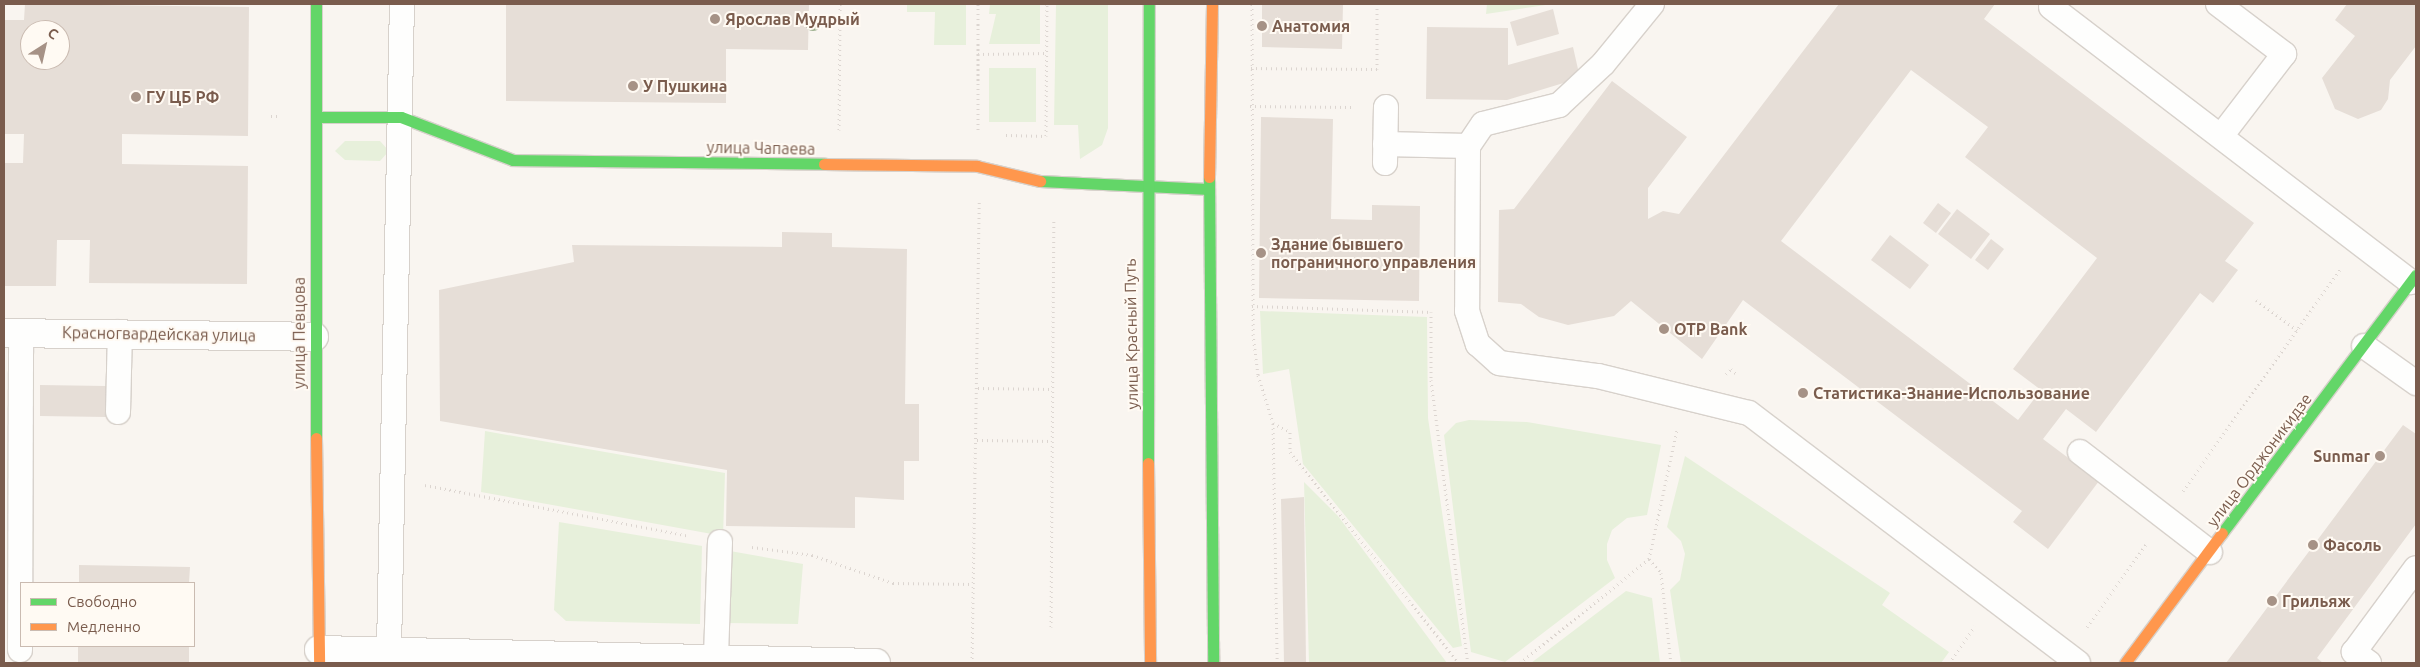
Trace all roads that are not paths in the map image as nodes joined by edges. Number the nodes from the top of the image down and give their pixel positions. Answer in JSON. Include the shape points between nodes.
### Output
{"nodes":[{"id":1,"x":316,"y":4,"type":"edge"},
{"id":2,"x":402,"y":4,"type":"edge"},
{"id":3,"x":1149,"y":4,"type":"edge"},
{"id":4,"x":1212,"y":4,"type":"edge"},
{"id":5,"x":1652,"y":4,"type":"edge"},
{"id":6,"x":2218,"y":4,"type":"edge"},
{"id":7,"x":2051,"y":7,"type":"dead end"},
{"id":8,"x":1386,"y":107,"type":"road end"},
{"id":9,"x":318,"y":117,"type":"junction"},
{"id":10,"x":401,"y":117,"type":"junction"},
{"id":11,"x":2221,"y":136,"type":"junction"},
{"id":12,"x":1468,"y":146,"type":"junction"},
{"id":13,"x":1146,"y":186,"type":"junction"},
{"id":14,"x":1209,"y":189,"type":"junction"},
{"id":15,"x":2413,"y":278,"type":"edge"},
{"id":16,"x":13,"y":332,"type":"edge"},
{"id":17,"x":120,"y":332,"type":"junction"},
{"id":18,"x":314,"y":337,"type":"junction"},
{"id":19,"x":2364,"y":346,"type":"junction"},
{"id":20,"x":2416,"y":383,"type":"edge"},
{"id":21,"x":118,"y":412,"type":"dead end"},
{"id":22,"x":2080,"y":452,"type":"dead end"},
{"id":23,"x":720,"y":542,"type":"road end"},
{"id":24,"x":2210,"y":552,"type":"junction"},
{"id":25,"x":2416,"y":568,"type":"edge"},
{"id":26,"x":389,"y":649,"type":"junction"},
{"id":27,"x":20,"y":650,"type":"dead end"},
{"id":28,"x":319,"y":656,"type":"edge"},
{"id":29,"x":716,"y":656,"type":"junction"},
{"id":30,"x":876,"y":663,"type":"edge"},
{"id":31,"x":1150,"y":663,"type":"edge"},
{"id":32,"x":1213,"y":663,"type":"edge"},
{"id":33,"x":2078,"y":663,"type":"edge"},
{"id":34,"x":2125,"y":663,"type":"edge"},
{"id":35,"x":2369,"y":663,"type":"edge"}],
"edges":[{"from":1,"to":9,"type":"main road","name":"улица Певцова"},
{"from":2,"to":10,"type":"lane"},
{"from":3,"to":13,"type":"main road","name":"улица Красный Путь"},
{"from":4,"to":14,"type":"main road"},
{"from":5,"to":12,"type":"lane","via":[[1604,64],[1559,105],[1482,124]]},
{"from":6,"to":11,"type":"lane","via":[[2284,54]]},
{"from":7,"to":11,"type":"lane"},
{"from":8,"to":12,"type":"lane","via":[[1385,154]]},
{"from":9,"to":10,"type":"main road","name":"улица Чапаева"},
{"from":9,"to":18,"type":"main road","name":"улица Певцова"},
{"from":10,"to":13,"type":"main road","name":"улица Чапаева","via":[[513,160],[978,166],[1051,184]]},
{"from":10,"to":26,"type":"lane","via":[[390,479]]},
{"from":11,"to":15,"type":"lane","via":[[2359,242]]},
{"from":12,"to":33,"type":"lane","via":[[1467,312],[1478,344],[1499,363],[1598,376],[1749,413]]},
{"from":13,"to":14,"type":"main road","name":"улица Чапаева"},
{"from":13,"to":31,"type":"main road","name":"улица Красный Путь"},
{"from":14,"to":32,"type":"main road"},
{"from":15,"to":19,"type":"main road","name":"улица Орджоникидзе"},
{"from":16,"to":17,"type":"street","name":"Красногвардейская улица"},
{"from":16,"to":27,"type":"lane"},
{"from":17,"to":18,"type":"street","name":"Красногвардейская улица"},
{"from":17,"to":21,"type":"lane"},
{"from":18,"to":28,"type":"main road","name":"улица Певцова"},
{"from":19,"to":20,"type":"lane"},
{"from":19,"to":24,"type":"main road","name":"улица Орджоникидзе"},
{"from":22,"to":24,"type":"lane"},
{"from":23,"to":29,"type":"lane"},
{"from":24,"to":34,"type":"main road","name":"улица Орджоникидзе"},
{"from":25,"to":35,"type":"lane","via":[[2354,652]]},
{"from":26,"to":28,"type":"street"},
{"from":26,"to":29,"type":"street"},
{"from":29,"to":30,"type":"street"}]}
